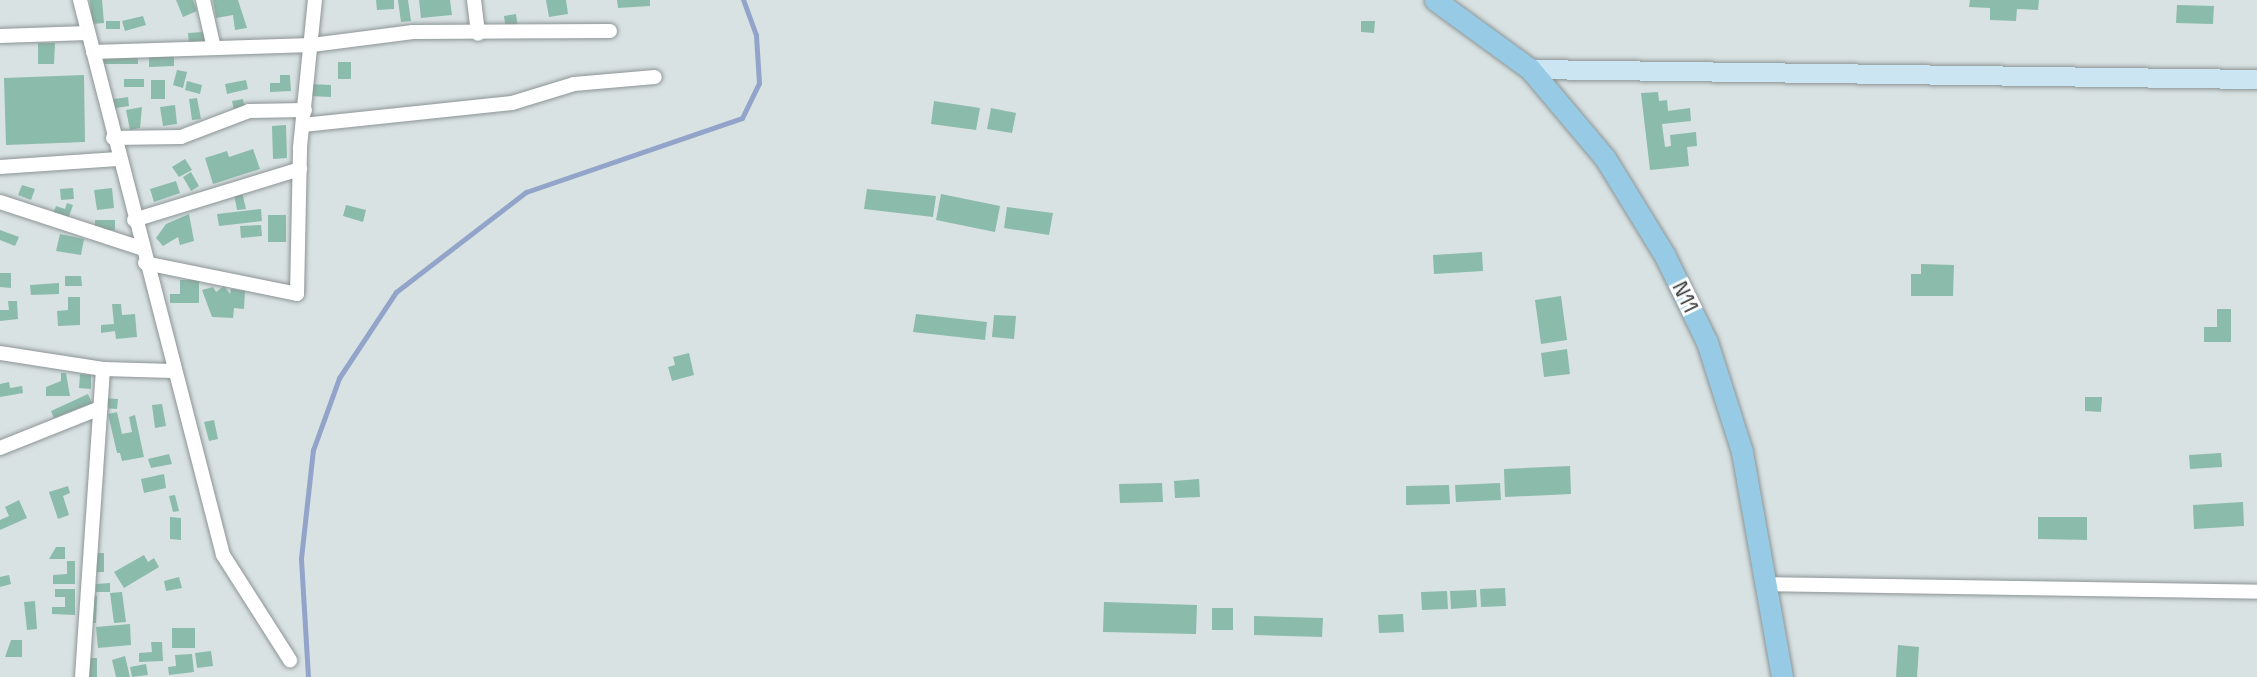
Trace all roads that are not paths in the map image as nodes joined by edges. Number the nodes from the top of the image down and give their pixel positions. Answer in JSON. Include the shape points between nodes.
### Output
{"nodes":[{"id":1,"x":80,"y":0,"type":"edge"},
{"id":2,"x":202,"y":0,"type":"edge"},
{"id":3,"x":316,"y":0,"type":"edge"},
{"id":4,"x":474,"y":0,"type":"edge"},
{"id":5,"x":1435,"y":0,"type":"edge"},
{"id":6,"x":610,"y":31,"type":"dead end"},
{"id":7,"x":88,"y":33,"type":"junction"},
{"id":8,"x":478,"y":34,"type":"junction"},
{"id":9,"x":0,"y":36,"type":"edge"},
{"id":10,"x":312,"y":45,"type":"junction"},
{"id":11,"x":214,"y":48,"type":"junction"},
{"id":12,"x":93,"y":52,"type":"junction"},
{"id":13,"x":1530,"y":69,"type":"junction"},
{"id":14,"x":655,"y":77,"type":"dead end"},
{"id":15,"x":2257,"y":79,"type":"edge"},
{"id":16,"x":304,"y":117,"type":"junction"},
{"id":17,"x":113,"y":138,"type":"junction"},
{"id":18,"x":118,"y":159,"type":"junction"},
{"id":19,"x":0,"y":167,"type":"edge"},
{"id":20,"x":300,"y":169,"type":"junction"},
{"id":21,"x":0,"y":202,"type":"edge"},
{"id":22,"x":134,"y":220,"type":"junction"},
{"id":23,"x":143,"y":256,"type":"junction"},
{"id":24,"x":0,"y":353,"type":"edge"},
{"id":25,"x":103,"y":369,"type":"junction"},
{"id":26,"x":173,"y":371,"type":"junction"},
{"id":27,"x":100,"y":408,"type":"junction"},
{"id":28,"x":0,"y":448,"type":"edge"},
{"id":29,"x":1764,"y":584,"type":"junction"},
{"id":30,"x":2257,"y":592,"type":"edge"},
{"id":31,"x":290,"y":660,"type":"dead end"},
{"id":32,"x":82,"y":677,"type":"edge"},
{"id":33,"x":1782,"y":677,"type":"edge"}],
"edges":[{"from":1,"to":7,"type":"street"},
{"from":2,"to":11,"type":"street"},
{"from":3,"to":10,"type":"street"},
{"from":4,"to":8,"type":"street"},
{"from":5,"to":13,"type":"main road","name":"N11"},
{"from":6,"to":8,"type":"street"},
{"from":7,"to":9,"type":"street"},
{"from":7,"to":12,"type":"street"},
{"from":8,"to":10,"type":"street","via":[[413,32]]},
{"from":10,"to":11,"type":"street"},
{"from":10,"to":16,"type":"street"},
{"from":11,"to":12,"type":"street"},
{"from":12,"to":17,"type":"street"},
{"from":13,"to":15,"type":"main road"},
{"from":13,"to":29,"type":"main road","name":"N11","via":[[1605,158],[1665,256],[1707,342],[1742,452]]},
{"from":14,"to":16,"type":"street","via":[[574,84],[512,103]]},
{"from":16,"to":17,"type":"street","via":[[249,111],[181,137]]},
{"from":16,"to":20,"type":"street"},
{"from":17,"to":18,"type":"street"},
{"from":18,"to":19,"type":"street"},
{"from":18,"to":22,"type":"street"},
{"from":20,"to":22,"type":"street"},
{"from":20,"to":23,"type":"street","via":[[297,294]]},
{"from":21,"to":23,"type":"street"},
{"from":22,"to":23,"type":"street"},
{"from":23,"to":26,"type":"street"},
{"from":24,"to":25,"type":"street"},
{"from":25,"to":26,"type":"street"},
{"from":25,"to":27,"type":"street"},
{"from":26,"to":31,"type":"street","via":[[223,555]]},
{"from":27,"to":28,"type":"street"},
{"from":27,"to":32,"type":"street"},
{"from":29,"to":30,"type":"street"},
{"from":29,"to":33,"type":"main road","name":"N11"}]}
